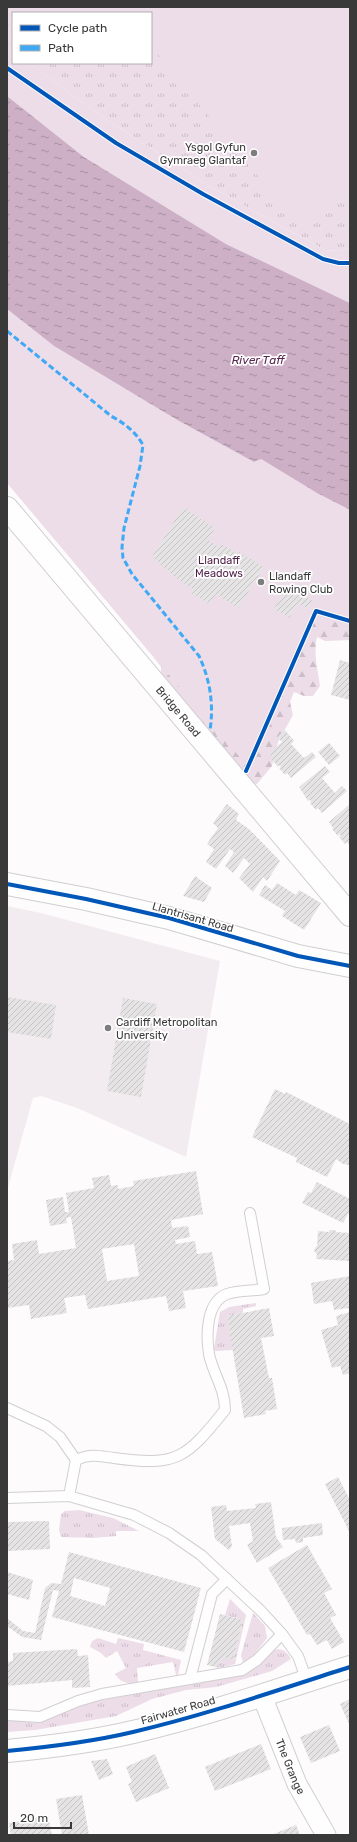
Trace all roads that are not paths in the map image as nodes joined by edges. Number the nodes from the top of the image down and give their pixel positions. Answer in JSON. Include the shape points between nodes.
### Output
{"nodes":[{"id":1,"x":7,"y":508,"type":"edge"},
{"id":2,"x":7,"y":884,"type":"edge"},
{"id":3,"x":350,"y":915,"type":"edge"},
{"id":4,"x":350,"y":966,"type":"edge"},
{"id":5,"x":250,"y":1213,"type":"dead end"},
{"id":6,"x":7,"y":1408,"type":"edge"},
{"id":7,"x":76,"y":1460,"type":"junction"},
{"id":8,"x":69,"y":1496,"type":"junction"},
{"id":9,"x":7,"y":1498,"type":"edge"},
{"id":10,"x":227,"y":1580,"type":"junction"},
{"id":11,"x":282,"y":1634,"type":"junction"},
{"id":12,"x":350,"y":1667,"type":"edge"},
{"id":13,"x":190,"y":1679,"type":"junction"},
{"id":14,"x":307,"y":1681,"type":"junction"},
{"id":15,"x":262,"y":1696,"type":"junction"},
{"id":16,"x":7,"y":1715,"type":"edge"},
{"id":17,"x":7,"y":1751,"type":"edge"},
{"id":18,"x":326,"y":1835,"type":"edge"}],
"edges":[{"from":1,"to":3,"type":"main road","name":"Bridge Road"},
{"from":2,"to":4,"type":"main road","name":"Llantrisant Road","via":[[169,918],[298,956]]},
{"from":5,"to":7,"type":"lane","via":[[264,1289],[227,1294],[215,1303],[210,1314],[207,1339],[210,1356],[225,1398],[225,1410],[190,1450],[175,1458],[160,1462],[142,1462],[86,1455]]},
{"from":6,"to":7,"type":"lane","via":[[46,1426],[60,1437]]},
{"from":7,"to":8,"type":"lane"},
{"from":8,"to":9,"type":"lane"},
{"from":8,"to":10,"type":"lane","via":[[134,1514],[169,1533],[201,1555]]},
{"from":10,"to":11,"type":"lane"},
{"from":10,"to":13,"type":"lane","via":[[212,1594]]},
{"from":11,"to":13,"type":"lane","via":[[257,1660],[242,1670]]},
{"from":11,"to":14,"type":"lane","via":[[298,1656]]},
{"from":12,"to":14,"type":"main road","name":"Fairwater Road"},
{"from":13,"to":16,"type":"lane","via":[[102,1694],[40,1717]]},
{"from":14,"to":15,"type":"main road","name":"Fairwater Road"},
{"from":15,"to":17,"type":"main road","name":"Fairwater Road","via":[[132,1732],[57,1746]]},
{"from":15,"to":18,"type":"street","name":"The Grange","via":[[297,1784]]}]}
